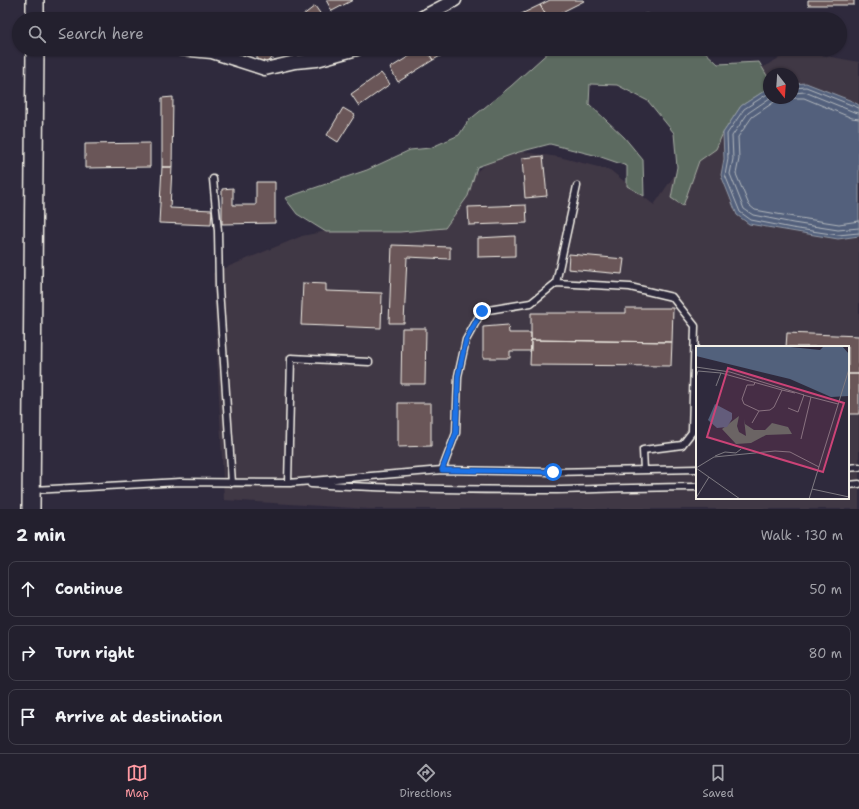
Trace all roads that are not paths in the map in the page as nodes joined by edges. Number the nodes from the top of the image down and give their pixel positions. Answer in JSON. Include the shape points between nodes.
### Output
{"nodes":[{"id":1,"x":35,"y":0,"type":"edge"},
{"id":2,"x":455,"y":0,"type":"edge"},
{"id":3,"x":35,"y":12,"type":"edge"},
{"id":4,"x":432,"y":12,"type":"edge"},
{"id":5,"x":35,"y":56,"type":"edge"},
{"id":6,"x":224,"y":56,"type":"edge"},
{"id":7,"x":332,"y":56,"type":"edge"},
{"id":8,"x":213,"y":179,"type":"dead end"},
{"id":9,"x":577,"y":186,"type":"dead end"},
{"id":10,"x":556,"y":283,"type":"junction"},
{"id":11,"x":369,"y":362,"type":"dead end"},
{"id":12,"x":859,"y":467,"type":"edge"},
{"id":13,"x":849,"y":468,"type":"edge"},
{"id":14,"x":696,"y":469,"type":"edge"},
{"id":15,"x":442,"y":470,"type":"junction"},
{"id":16,"x":644,"y":470,"type":"junction"},
{"id":17,"x":232,"y":483,"type":"junction"},
{"id":18,"x":288,"y":483,"type":"junction"},
{"id":19,"x":859,"y":484,"type":"edge"},
{"id":20,"x":849,"y":485,"type":"edge"},
{"id":21,"x":696,"y":486,"type":"edge"},
{"id":22,"x":31,"y":490,"type":"junction"},
{"id":23,"x":31,"y":509,"type":"edge"}],
"edges":[{"from":1,"to":3,"type":"main road"},
{"from":2,"to":4,"type":"street"},
{"from":5,"to":22,"type":"main road"},
{"from":6,"to":7,"type":"street","via":[[265,69]]},
{"from":8,"to":17,"type":"lane"},
{"from":9,"to":10,"type":"lane"},
{"from":10,"to":15,"type":"lane","via":[[531,303],[482,311],[466,340],[458,376],[456,433]]},
{"from":10,"to":16,"type":"lane","via":[[630,288],[672,298],[695,326],[692,432],[682,446],[643,450]]},
{"from":11,"to":18,"type":"lane","via":[[291,358]]},
{"from":12,"to":13,"type":"lane"},
{"from":14,"to":16,"type":"lane"},
{"from":15,"to":16,"type":"lane"},
{"from":15,"to":18,"type":"lane"},
{"from":17,"to":18,"type":"lane"},
{"from":17,"to":22,"type":"lane","via":[[180,482]]},
{"from":18,"to":21,"type":"lane","via":[[472,490]]},
{"from":19,"to":20,"type":"lane"},
{"from":22,"to":23,"type":"main road"}]}
